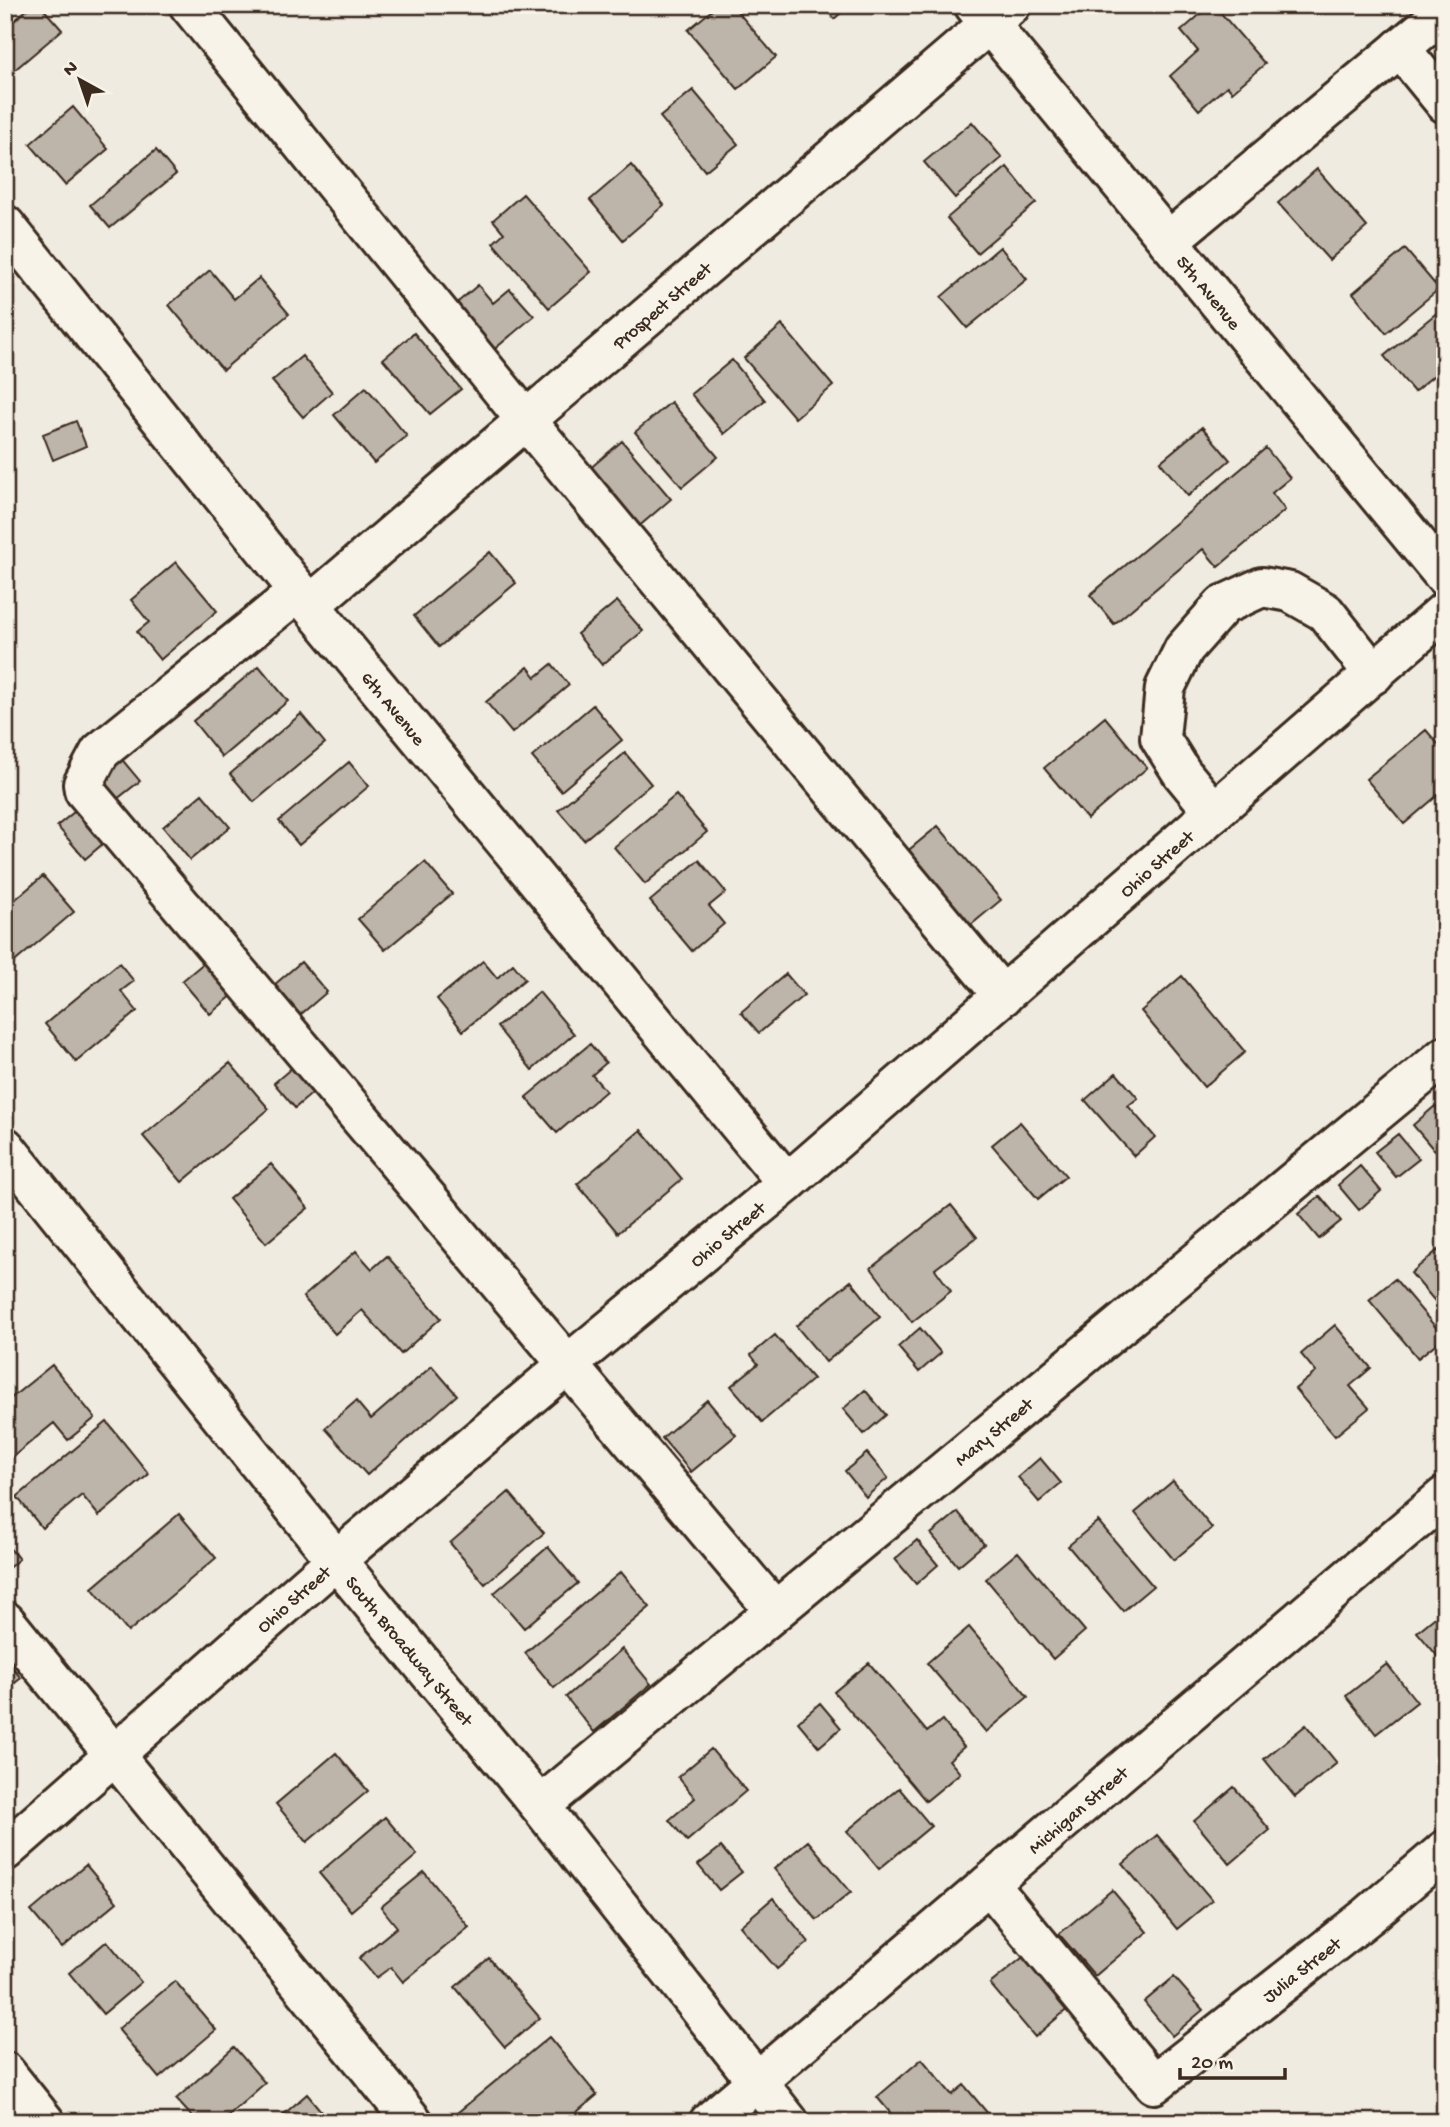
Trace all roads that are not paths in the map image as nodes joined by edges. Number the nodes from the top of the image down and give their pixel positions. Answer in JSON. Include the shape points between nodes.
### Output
{"nodes":[{"id":1,"x":190,"y":5,"type":"edge"},
{"id":2,"x":991,"y":11,"type":"edge"},
{"id":3,"x":1445,"y":11,"type":"edge"},
{"id":4,"x":1400,"y":48,"type":"junction"},
{"id":5,"x":1445,"y":103,"type":"edge"},
{"id":6,"x":5,"y":225,"type":"edge"},
{"id":7,"x":1168,"y":241,"type":"junction"},
{"id":8,"x":526,"y":420,"type":"junction"},
{"id":9,"x":1445,"y":577,"type":"edge"},
{"id":10,"x":304,"y":598,"type":"junction"},
{"id":11,"x":1445,"y":611,"type":"edge"},
{"id":12,"x":1374,"y":674,"type":"junction"},
{"id":13,"x":1214,"y":812,"type":"junction"},
{"id":14,"x":1003,"y":996,"type":"junction"},
{"id":15,"x":1445,"y":1056,"type":"edge"},
{"id":16,"x":5,"y":1147,"type":"edge"},
{"id":17,"x":787,"y":1183,"type":"junction"},
{"id":18,"x":567,"y":1364,"type":"junction"},
{"id":19,"x":1445,"y":1496,"type":"edge"},
{"id":20,"x":336,"y":1560,"type":"junction"},
{"id":21,"x":775,"y":1611,"type":"junction"},
{"id":22,"x":5,"y":1621,"type":"edge"},
{"id":23,"x":115,"y":1755,"type":"junction"},
{"id":24,"x":540,"y":1806,"type":"junction"},
{"id":25,"x":1445,"y":1850,"type":"edge"},
{"id":26,"x":5,"y":1851,"type":"edge"},
{"id":27,"x":989,"y":1884,"type":"junction"},
{"id":28,"x":5,"y":2072,"type":"edge"},
{"id":29,"x":755,"y":2081,"type":"junction"},
{"id":30,"x":45,"y":2122,"type":"edge"},
{"id":31,"x":413,"y":2122,"type":"edge"},
{"id":32,"x":709,"y":2122,"type":"edge"},
{"id":33,"x":789,"y":2122,"type":"edge"}],
"edges":[{"from":1,"to":8,"type":"street"},
{"from":2,"to":7,"type":"street","name":"5th Avenue"},
{"from":2,"to":8,"type":"street","name":"Prospect Street"},
{"from":3,"to":4,"type":"street"},
{"from":4,"to":5,"type":"street"},
{"from":4,"to":7,"type":"street"},
{"from":6,"to":10,"type":"street","name":"6th Avenue"},
{"from":7,"to":9,"type":"street","name":"5th Avenue"},
{"from":8,"to":10,"type":"street","name":"Prospect Street"},
{"from":8,"to":14,"type":"street"},
{"from":10,"to":17,"type":"street","name":"6th Avenue"},
{"from":10,"to":18,"type":"street","name":"Prospect Street","via":[[100,752],[82,784],[84,790]]},
{"from":11,"to":12,"type":"street","name":"Ohio Street"},
{"from":12,"to":13,"type":"street","name":"Ohio Street"},
{"from":12,"to":13,"type":"street","via":[[1325,612],[1290,592],[1262,587],[1223,605],[1184,649],[1165,688],[1160,737]]},
{"from":13,"to":14,"type":"street","name":"Ohio Street"},
{"from":14,"to":17,"type":"street","name":"Ohio Street"},
{"from":15,"to":21,"type":"street","name":"Mary Street"},
{"from":16,"to":20,"type":"street","name":"South Broadway Street"},
{"from":17,"to":18,"type":"street","name":"Ohio Street"},
{"from":18,"to":20,"type":"street","name":"Ohio Street"},
{"from":18,"to":21,"type":"street"},
{"from":19,"to":27,"type":"street","name":"Michigan Street"},
{"from":20,"to":23,"type":"street","name":"Ohio Street"},
{"from":20,"to":24,"type":"street","name":"South Broadway Street"},
{"from":21,"to":24,"type":"street","name":"Mary Street"},
{"from":22,"to":23,"type":"street"},
{"from":23,"to":26,"type":"street","name":"Ohio Street"},
{"from":23,"to":31,"type":"street"},
{"from":24,"to":29,"type":"street","name":"South Broadway Street"},
{"from":25,"to":27,"type":"street","name":"Julia Street","via":[[1154,2084]]},
{"from":27,"to":29,"type":"street","name":"Michigan Street"},
{"from":28,"to":30,"type":"street"},
{"from":29,"to":32,"type":"street","name":"Michigan Street"},
{"from":29,"to":33,"type":"street","name":"South Broadway Street"}]}
